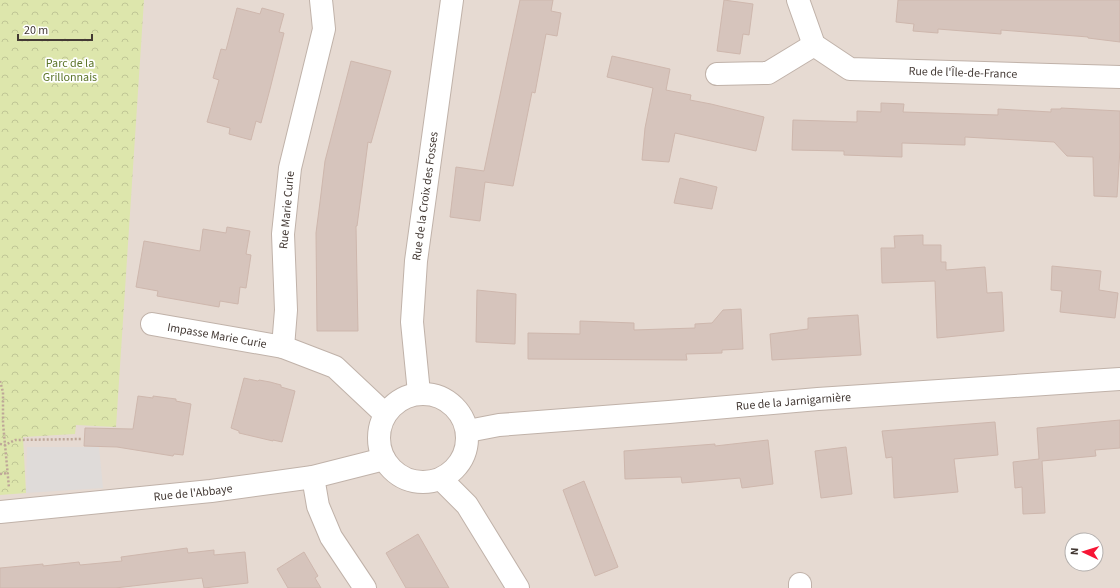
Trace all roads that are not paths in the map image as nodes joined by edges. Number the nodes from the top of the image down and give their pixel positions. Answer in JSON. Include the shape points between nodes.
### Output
{"nodes":[{"id":1,"x":321,"y":0,"type":"edge"},
{"id":2,"x":452,"y":0,"type":"edge"},
{"id":3,"x":798,"y":0,"type":"edge"},
{"id":4,"x":814,"y":45,"type":"junction"},
{"id":5,"x":716,"y":74,"type":"dead end"},
{"id":6,"x":1120,"y":78,"type":"edge"},
{"id":7,"x":152,"y":324,"type":"dead end"},
{"id":8,"x":282,"y":347,"type":"junction"},
{"id":9,"x":1120,"y":379,"type":"edge"},
{"id":10,"x":419,"y":393,"type":"junction"},
{"id":11,"x":386,"y":414,"type":"junction"},
{"id":12,"x":468,"y":431,"type":"junction"},
{"id":13,"x":384,"y":459,"type":"junction"},
{"id":14,"x":313,"y":477,"type":"junction"},
{"id":15,"x":441,"y":478,"type":"junction"},
{"id":16,"x":5,"y":511,"type":"edge"},
{"id":17,"x":365,"y":588,"type":"edge"},
{"id":18,"x":518,"y":588,"type":"edge"}],
"edges":[{"from":1,"to":8,"type":"street","name":"Rue Marie Curie","via":[[324,29],[290,168],[283,234],[286,310]]},
{"from":2,"to":10,"type":"street","name":"Rue de la Croix des Fosses","via":[[416,261],[412,322]]},
{"from":3,"to":4,"type":"street"},
{"from":4,"to":5,"type":"street","via":[[768,73]]},
{"from":4,"to":6,"type":"street","name":"Rue de l'Île-de-France","via":[[850,69]]},
{"from":7,"to":8,"type":"street","name":"Impasse Marie Curie"},
{"from":8,"to":11,"type":"street","via":[[335,367]]},
{"from":9,"to":12,"type":"street","name":"Rue de la Jarnigarnière","via":[[818,399],[499,425]]},
{"from":10,"to":11,"type":"street","via":[[406,396],[394,404]]},
{"from":10,"to":12,"type":"street","via":[[446,398],[464,418]]},
{"from":11,"to":13,"type":"street","via":[[380,427],[379,441]]},
{"from":12,"to":15,"type":"street","via":[[467,446],[462,459],[454,471]]},
{"from":13,"to":14,"type":"street","name":"Rue de l'Abbaye"},
{"from":13,"to":15,"type":"street","via":[[392,470],[415,482]]},
{"from":14,"to":16,"type":"street","name":"Rue de l'Abbaye","via":[[211,491]]},
{"from":14,"to":17,"type":"street","via":[[318,506],[331,537]]},
{"from":15,"to":18,"type":"street","via":[[467,505]]}]}
